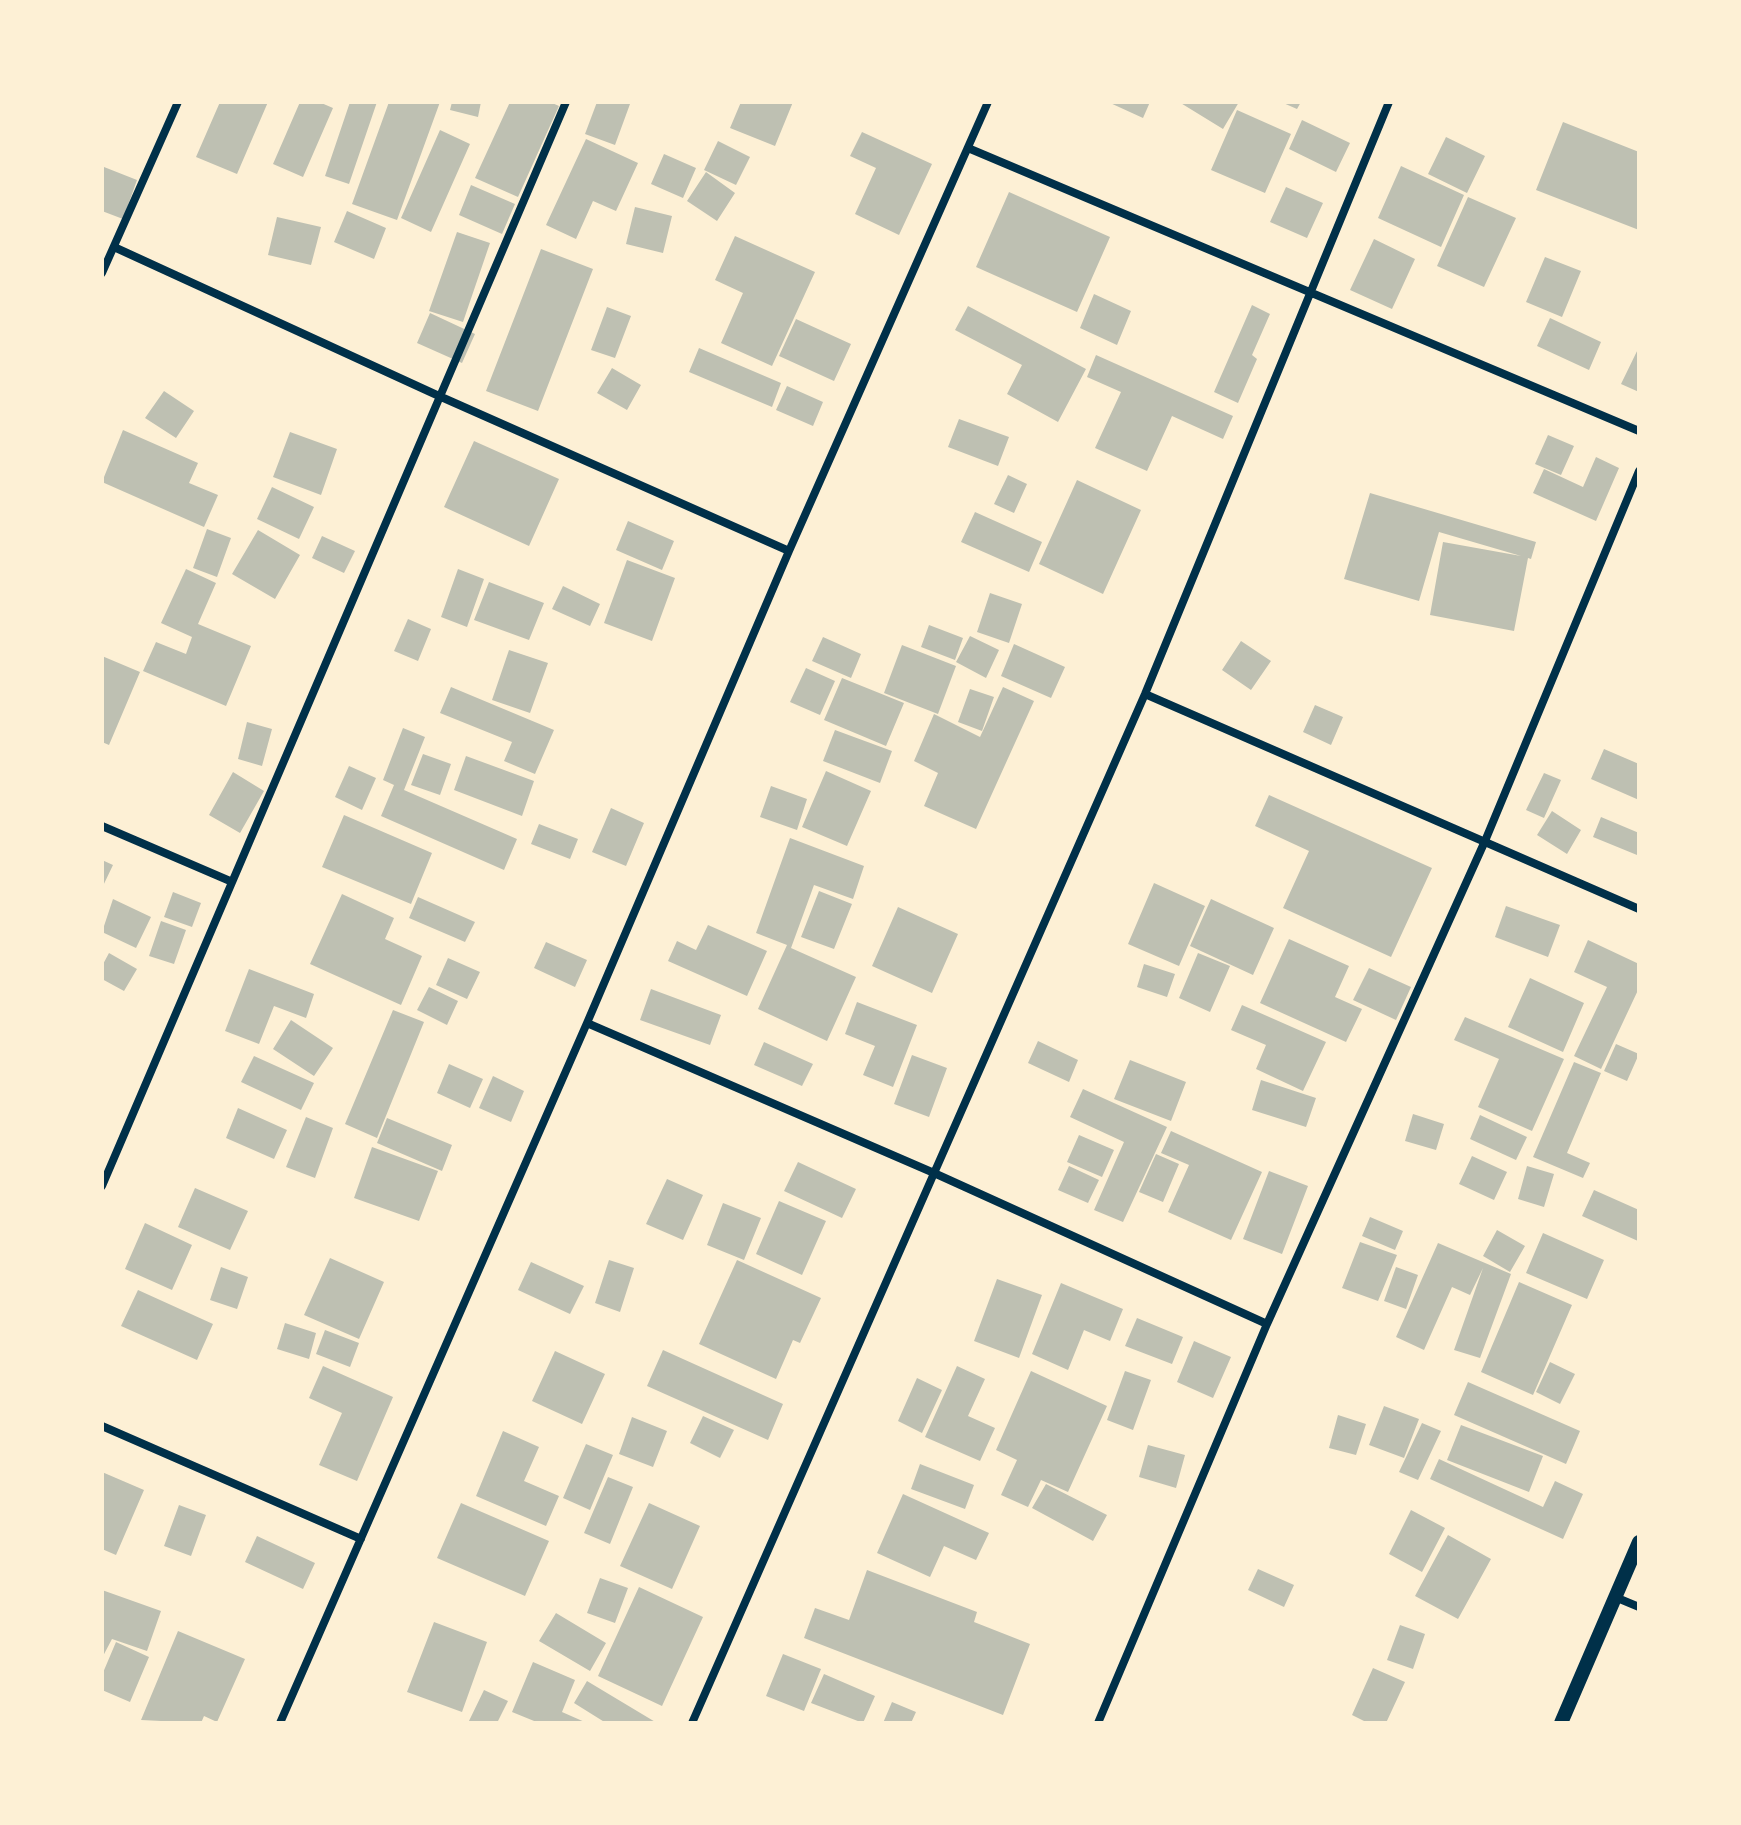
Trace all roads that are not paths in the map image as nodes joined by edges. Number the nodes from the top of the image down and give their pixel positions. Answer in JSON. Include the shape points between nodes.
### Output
{"nodes":[{"id":1,"x":178,"y":102,"type":"edge"},
{"id":2,"x":566,"y":102,"type":"edge"},
{"id":3,"x":988,"y":102,"type":"edge"},
{"id":4,"x":1389,"y":102,"type":"edge"},
{"id":5,"x":968,"y":148,"type":"junction"},
{"id":6,"x":114,"y":247,"type":"junction"},
{"id":7,"x":102,"y":273,"type":"edge"},
{"id":8,"x":1309,"y":291,"type":"junction"},
{"id":9,"x":439,"y":396,"type":"junction"},
{"id":10,"x":1639,"y":431,"type":"edge"},
{"id":11,"x":1639,"y":471,"type":"edge"},
{"id":12,"x":789,"y":551,"type":"junction"},
{"id":13,"x":1145,"y":694,"type":"junction"},
{"id":14,"x":102,"y":826,"type":"edge"},
{"id":15,"x":1485,"y":841,"type":"junction"},
{"id":16,"x":230,"y":881,"type":"junction"},
{"id":17,"x":1639,"y":909,"type":"edge"},
{"id":18,"x":587,"y":1023,"type":"junction"},
{"id":19,"x":934,"y":1173,"type":"junction"},
{"id":20,"x":102,"y":1186,"type":"edge"},
{"id":21,"x":1267,"y":1324,"type":"junction"},
{"id":22,"x":102,"y":1426,"type":"edge"},
{"id":23,"x":361,"y":1539,"type":"junction"},
{"id":24,"x":1639,"y":1542,"type":"edge"},
{"id":25,"x":1615,"y":1597,"type":"junction"},
{"id":26,"x":1639,"y":1607,"type":"edge"},
{"id":27,"x":280,"y":1723,"type":"edge"},
{"id":28,"x":692,"y":1723,"type":"edge"},
{"id":29,"x":1098,"y":1723,"type":"edge"},
{"id":30,"x":1561,"y":1723,"type":"edge"}],
"edges":[{"from":1,"to":6,"type":"street"},
{"from":2,"to":9,"type":"street"},
{"from":3,"to":5,"type":"street"},
{"from":4,"to":8,"type":"street"},
{"from":5,"to":8,"type":"street"},
{"from":5,"to":12,"type":"street"},
{"from":6,"to":7,"type":"street"},
{"from":6,"to":9,"type":"street"},
{"from":8,"to":10,"type":"street"},
{"from":8,"to":13,"type":"street"},
{"from":9,"to":12,"type":"street"},
{"from":9,"to":16,"type":"street"},
{"from":11,"to":15,"type":"street"},
{"from":12,"to":18,"type":"street"},
{"from":13,"to":15,"type":"street"},
{"from":13,"to":19,"type":"street"},
{"from":14,"to":16,"type":"street"},
{"from":15,"to":17,"type":"street"},
{"from":15,"to":21,"type":"street"},
{"from":16,"to":20,"type":"street"},
{"from":18,"to":19,"type":"street"},
{"from":18,"to":23,"type":"street"},
{"from":19,"to":21,"type":"street"},
{"from":19,"to":28,"type":"street"},
{"from":21,"to":29,"type":"street"},
{"from":22,"to":23,"type":"street"},
{"from":23,"to":27,"type":"street"},
{"from":24,"to":25,"type":"street"},
{"from":25,"to":26,"type":"street"},
{"from":25,"to":30,"type":"street"}]}
